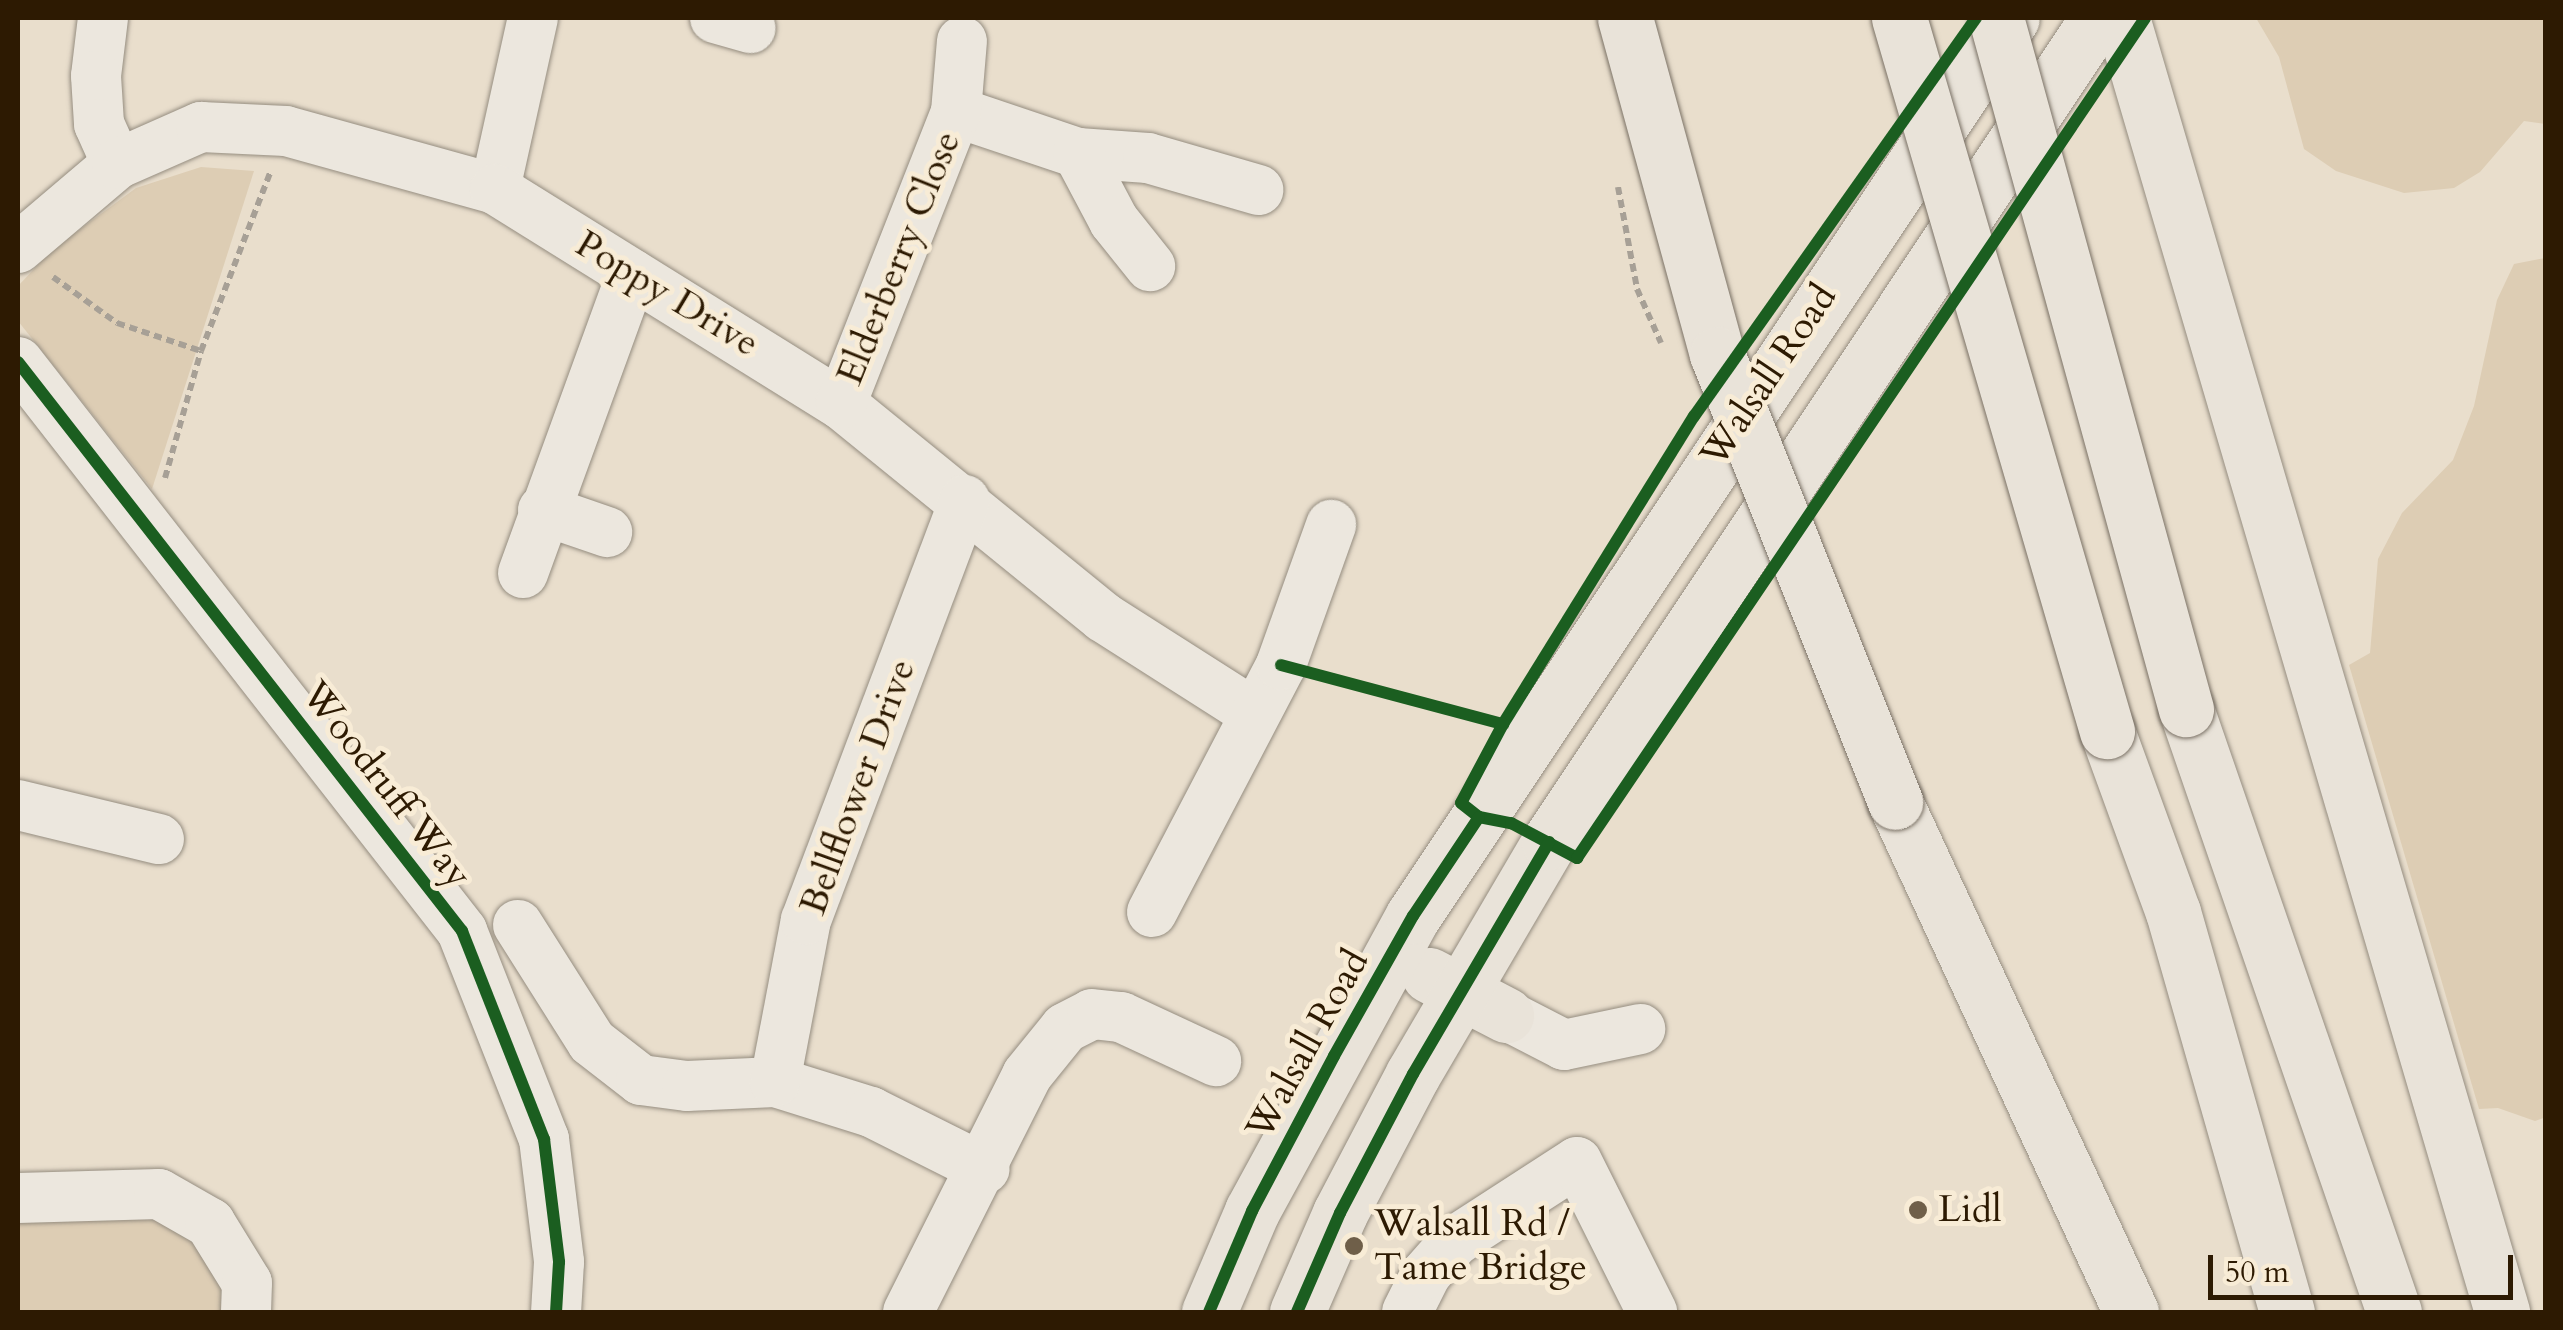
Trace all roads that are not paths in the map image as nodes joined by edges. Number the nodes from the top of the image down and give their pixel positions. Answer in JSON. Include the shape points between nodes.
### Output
{"nodes":[{"id":1,"x":103,"y":18,"type":"edge"},
{"id":2,"x":533,"y":18,"type":"edge"},
{"id":3,"x":1626,"y":18,"type":"edge"},
{"id":4,"x":1899,"y":18,"type":"edge"},
{"id":5,"x":1996,"y":18,"type":"edge"},
{"id":6,"x":2012,"y":18,"type":"edge"},
{"id":7,"x":2098,"y":18,"type":"edge"},
{"id":8,"x":2122,"y":18,"type":"edge"},
{"id":9,"x":962,"y":41,"type":"dead end"},
{"id":10,"x":956,"y":112,"type":"junction"},
{"id":11,"x":1078,"y":154,"type":"junction"},
{"id":12,"x":118,"y":164,"type":"junction"},
{"id":13,"x":495,"y":190,"type":"junction"},
{"id":14,"x":1258,"y":190,"type":"dead end"},
{"id":15,"x":21,"y":245,"type":"edge"},
{"id":16,"x":1150,"y":266,"type":"dead end"},
{"id":17,"x":632,"y":274,"type":"junction"},
{"id":18,"x":18,"y":362,"type":"edge"},
{"id":19,"x":841,"y":404,"type":"junction"},
{"id":20,"x":965,"y":500,"type":"junction"},
{"id":21,"x":543,"y":510,"type":"junction"},
{"id":22,"x":1331,"y":525,"type":"dead end"},
{"id":23,"x":607,"y":532,"type":"dead end"},
{"id":24,"x":522,"y":573,"type":"dead end"},
{"id":25,"x":1255,"y":714,"type":"junction"},
{"id":26,"x":18,"y":804,"type":"edge"},
{"id":27,"x":160,"y":839,"type":"dead end"},
{"id":28,"x":1152,"y":912,"type":"dead end"},
{"id":29,"x":518,"y":925,"type":"dead end"},
{"id":30,"x":1391,"y":956,"type":"junction"},
{"id":31,"x":1483,"y":1003,"type":"junction"},
{"id":32,"x":1640,"y":1029,"type":"dead end"},
{"id":33,"x":1216,"y":1061,"type":"dead end"},
{"id":34,"x":775,"y":1082,"type":"junction"},
{"id":35,"x":985,"y":1169,"type":"junction"},
{"id":36,"x":18,"y":1198,"type":"edge"},
{"id":37,"x":246,"y":1312,"type":"edge"},
{"id":38,"x":556,"y":1312,"type":"edge"},
{"id":39,"x":909,"y":1312,"type":"edge"},
{"id":40,"x":1209,"y":1312,"type":"edge"},
{"id":41,"x":1297,"y":1312,"type":"edge"},
{"id":42,"x":1406,"y":1312,"type":"edge"},
{"id":43,"x":1652,"y":1312,"type":"edge"},
{"id":44,"x":2131,"y":1312,"type":"edge"},
{"id":45,"x":2288,"y":1312,"type":"edge"},
{"id":46,"x":2394,"y":1312,"type":"edge"},
{"id":47,"x":2504,"y":1312,"type":"edge"}],
"edges":[{"from":1,"to":12,"type":"street","via":[[99,124]]},
{"from":2,"to":13,"type":"street"},
{"from":3,"to":44,"type":"main road","bridge":true,"via":[[1717,354],[1895,802]]},
{"from":4,"to":45,"type":"main road","bridge":true,"via":[[2106,731],[2173,912]]},
{"from":5,"to":46,"type":"main road","bridge":true,"via":[[2186,709]]},
{"from":6,"to":30,"type":"main road","name":"Walsall Road","via":[[1714,458]]},
{"from":7,"to":31,"type":"main road","name":"Walsall Road","via":[[1692,620]]},
{"from":8,"to":47,"type":"main road"},
{"from":9,"to":10,"type":"street","name":"Elderberry Close"},
{"from":10,"to":11,"type":"street","name":"Elderberry Close"},
{"from":10,"to":19,"type":"street","name":"Elderberry Close"},
{"from":11,"to":14,"type":"street","name":"Elderberry Close","via":[[1148,158]]},
{"from":11,"to":16,"type":"street","via":[[1114,221]]},
{"from":12,"to":13,"type":"street","name":"Poppy Drive","via":[[201,128],[286,131]]},
{"from":12,"to":15,"type":"street","name":"Poppy Drive"},
{"from":13,"to":17,"type":"street","name":"Poppy Drive"},
{"from":17,"to":19,"type":"street","name":"Poppy Drive"},
{"from":17,"to":21,"type":"street"},
{"from":18,"to":38,"type":"street","name":"Woodruff Way","via":[[462,931],[544,1139],[559,1262]]},
{"from":19,"to":20,"type":"street","name":"Poppy Drive"},
{"from":20,"to":25,"type":"street","name":"Poppy Drive","via":[[1103,617]]},
{"from":20,"to":34,"type":"street","name":"Bellflower Drive","via":[[806,920]]},
{"from":21,"to":23,"type":"street"},
{"from":21,"to":24,"type":"street"},
{"from":22,"to":25,"type":"street","via":[[1281,665]]},
{"from":25,"to":28,"type":"street"},
{"from":26,"to":27,"type":"street"},
{"from":29,"to":34,"type":"street","via":[[592,1042],[615,1066],[641,1080],[687,1086]]},
{"from":30,"to":31,"type":"main road"},
{"from":30,"to":40,"type":"main road","name":"Walsall Road","via":[[1252,1210]]},
{"from":31,"to":32,"type":"street","via":[[1564,1045]]},
{"from":31,"to":41,"type":"main road","name":"Walsall Road","via":[[1340,1213]]},
{"from":33,"to":35,"type":"street","via":[[1121,1017],[1092,1014],[1041,1050]]},
{"from":34,"to":35,"type":"street","via":[[870,1112]]},
{"from":35,"to":39,"type":"street"},
{"from":36,"to":37,"type":"street","via":[[159,1194],[210,1223],[247,1284]]},
{"from":42,"to":43,"type":"street","via":[[1426,1274],[1455,1241],[1576,1162]]}]}
